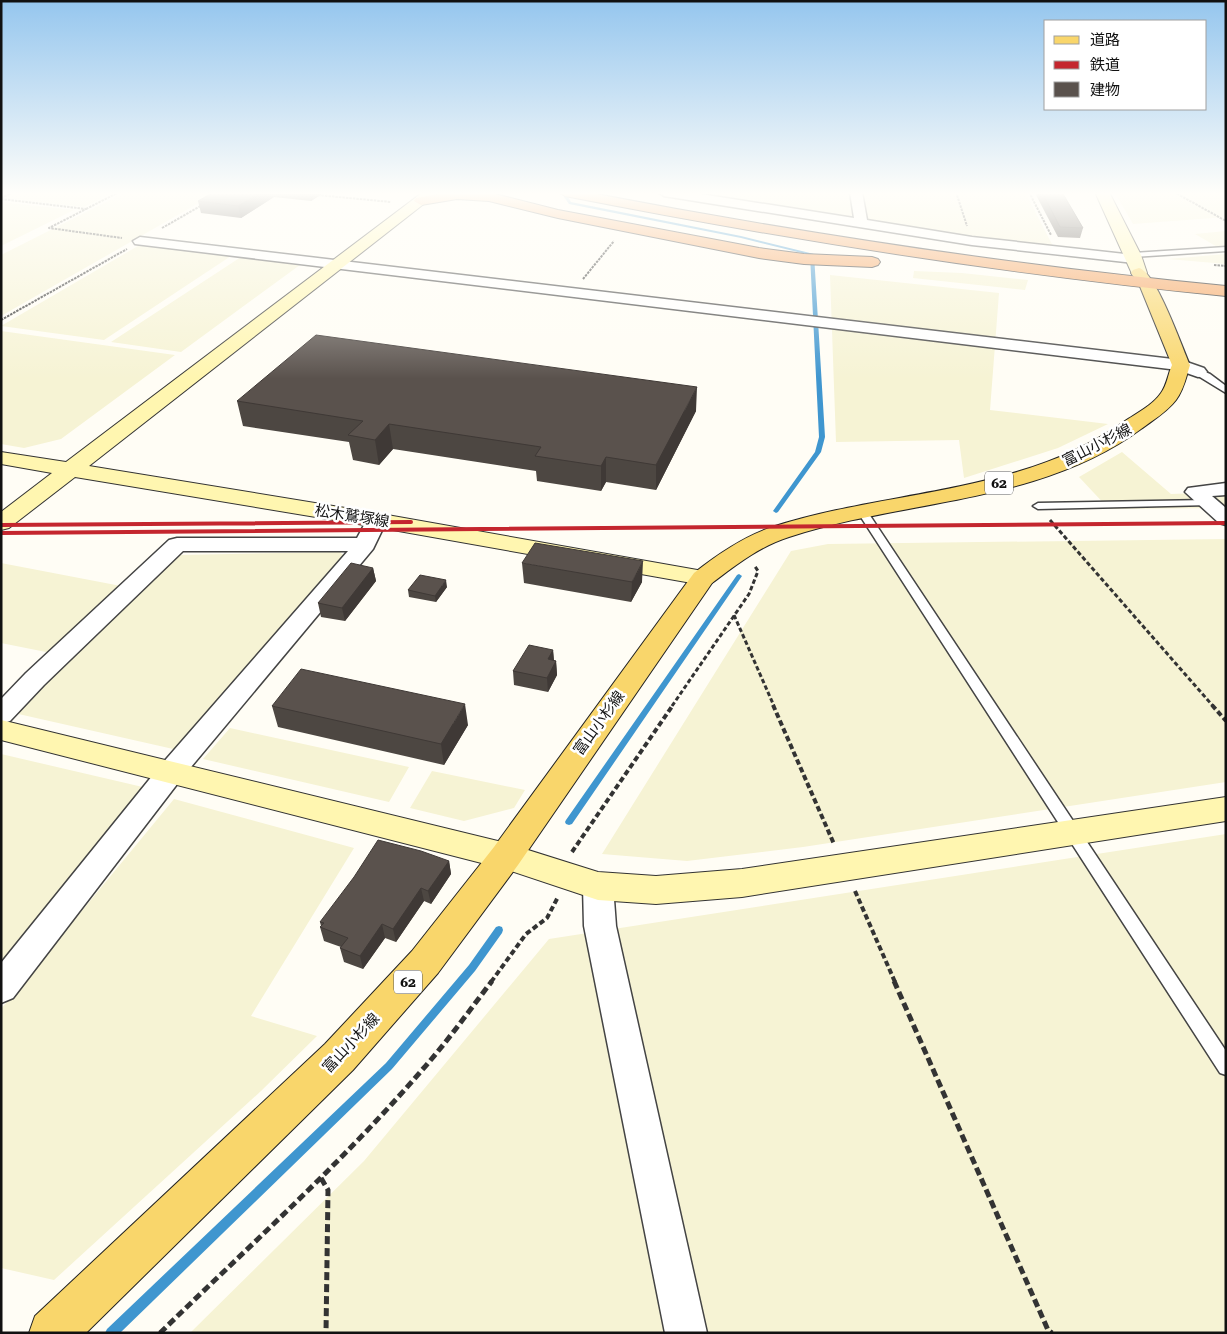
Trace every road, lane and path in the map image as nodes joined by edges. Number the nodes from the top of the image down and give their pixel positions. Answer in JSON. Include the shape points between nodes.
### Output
{"nodes":[{"id":1,"x":115,"y":254,"type":"edge"},
{"id":2,"x":258,"y":254,"type":"edge"},
{"id":3,"x":341,"y":254,"type":"edge"},
{"id":4,"x":342,"y":254,"type":"edge"},
{"id":5,"x":603,"y":254,"type":"edge"},
{"id":6,"x":767,"y":254,"type":"edge"},
{"id":7,"x":918,"y":254,"type":"edge"},
{"id":8,"x":979,"y":254,"type":"edge"},
{"id":9,"x":986,"y":254,"type":"edge"},
{"id":10,"x":1070,"y":254,"type":"edge"},
{"id":11,"x":1131,"y":254,"type":"edge"},
{"id":12,"x":1202,"y":254,"type":"edge"},
{"id":13,"x":1007,"y":258,"type":"junction"},
{"id":14,"x":331,"y":263,"type":"junction"},
{"id":15,"x":1138,"y":268,"type":"junction"},
{"id":16,"x":1069,"y":275,"type":"junction"},
{"id":17,"x":1226,"y":282,"type":"edge"},
{"id":18,"x":1226,"y":291,"type":"edge"},
{"id":19,"x":575,"y":292,"type":"junction"},
{"id":20,"x":1,"y":320,"type":"edge"},
{"id":21,"x":1189,"y":368,"type":"junction"},
{"id":22,"x":1226,"y":390,"type":"edge"},
{"id":23,"x":1,"y":458,"type":"edge"},
{"id":24,"x":47,"y":467,"type":"junction"},
{"id":25,"x":71,"y":471,"type":"junction"},
{"id":26,"x":1226,"y":489,"type":"edge"},
{"id":27,"x":1,"y":502,"type":"edge"},
{"id":28,"x":1207,"y":503,"type":"junction"},
{"id":29,"x":1038,"y":506,"type":"joint"},
{"id":30,"x":862,"y":511,"type":"junction"},
{"id":31,"x":1226,"y":519,"type":"edge"},
{"id":32,"x":376,"y":520,"type":"junction"},
{"id":33,"x":1,"y":524,"type":"edge"},
{"id":34,"x":365,"y":544,"type":"junction"},
{"id":35,"x":743,"y":548,"type":"junction"},
{"id":36,"x":703,"y":578,"type":"junction"},
{"id":37,"x":734,"y":615,"type":"junction"},
{"id":38,"x":1,"y":715,"type":"edge"},
{"id":39,"x":1226,"y":721,"type":"edge"},
{"id":40,"x":1,"y":730,"type":"edge"},
{"id":41,"x":171,"y":772,"type":"junction"},
{"id":42,"x":1226,"y":809,"type":"edge"},
{"id":43,"x":1072,"y":833,"type":"junction"},
{"id":44,"x":506,"y":856,"type":"junction"},
{"id":45,"x":844,"y":867,"type":"junction"},
{"id":46,"x":574,"y":878,"type":"junction"},
{"id":47,"x":5,"y":979,"type":"edge"},
{"id":48,"x":1226,"y":1066,"type":"edge"},
{"id":49,"x":321,"y":1178,"type":"junction"},
{"id":50,"x":52,"y":1333,"type":"edge"},
{"id":51,"x":160,"y":1333,"type":"edge"},
{"id":52,"x":326,"y":1333,"type":"edge"},
{"id":53,"x":686,"y":1333,"type":"edge"},
{"id":54,"x":1052,"y":1333,"type":"edge"}],
"edges":[{"from":1,"to":20,"type":"path"},
{"from":2,"to":14,"type":"street"},
{"from":3,"to":14,"type":"street"},
{"from":4,"to":14,"type":"street"},
{"from":5,"to":19,"type":"path","via":[[577,285]]},
{"from":6,"to":16,"type":"highway"},
{"from":7,"to":16,"type":"highway"},
{"from":8,"to":13,"type":"highway"},
{"from":9,"to":13,"type":"highway"},
{"from":10,"to":15,"type":"street"},
{"from":11,"to":15,"type":"street"},
{"from":12,"to":15,"type":"lane"},
{"from":13,"to":15,"type":"highway"},
{"from":14,"to":19,"type":"street"},
{"from":14,"to":24,"type":"street"},
{"from":14,"to":25,"type":"street"},
{"from":15,"to":16,"type":"highway"},
{"from":15,"to":17,"type":"highway"},
{"from":15,"to":18,"type":"highway"},
{"from":15,"to":21,"type":"main road"},
{"from":19,"to":21,"type":"street"},
{"from":21,"to":22,"type":"lane"},
{"from":21,"to":30,"type":"main road","name":"富山小杉線","number":"62","via":[[1171,394],[1136,425],[1085,455],[989,486]]},
{"from":23,"to":24,"type":"street","name":"松木鷲塚線"},
{"from":24,"to":25,"type":"street","name":"松木鷲塚線"},
{"from":24,"to":27,"type":"street"},
{"from":25,"to":32,"type":"street","name":"松木鷲塚線"},
{"from":25,"to":33,"type":"street"},
{"from":26,"to":28,"type":"street","via":[[1195,492]]},
{"from":28,"to":29,"type":"lane"},
{"from":28,"to":31,"type":"street"},
{"from":29,"to":39,"type":"path"},
{"from":30,"to":35,"type":"main road","name":"富山小杉線","number":"62","via":[[780,532]]},
{"from":30,"to":43,"type":"lane"},
{"from":32,"to":34,"type":"street"},
{"from":32,"to":36,"type":"street","name":"松木鷲塚線"},
{"from":34,"to":38,"type":"street","via":[[177,545]]},
{"from":34,"to":41,"type":"street"},
{"from":35,"to":36,"type":"main road","name":"富山小杉線","number":"62"},
{"from":35,"to":37,"type":"path","via":[[758,571],[749,594]]},
{"from":36,"to":44,"type":"main road","name":"富山小杉線","number":"62"},
{"from":37,"to":45,"type":"path"},
{"from":37,"to":46,"type":"path"},
{"from":40,"to":41,"type":"street"},
{"from":41,"to":44,"type":"street"},
{"from":41,"to":47,"type":"street"},
{"from":42,"to":43,"type":"street"},
{"from":43,"to":45,"type":"street"},
{"from":43,"to":48,"type":"lane"},
{"from":44,"to":46,"type":"street"},
{"from":44,"to":50,"type":"main road","name":"富山小杉線","number":"62","via":[[426,962],[340,1058]]},
{"from":45,"to":46,"type":"street","via":[[742,883],[656,890]]},
{"from":45,"to":54,"type":"path"},
{"from":46,"to":49,"type":"path","via":[[547,918],[526,934],[423,1069]]},
{"from":46,"to":53,"type":"street","via":[[600,926]]},
{"from":49,"to":51,"type":"path"},
{"from":49,"to":52,"type":"path","via":[[328,1190]]}]}
